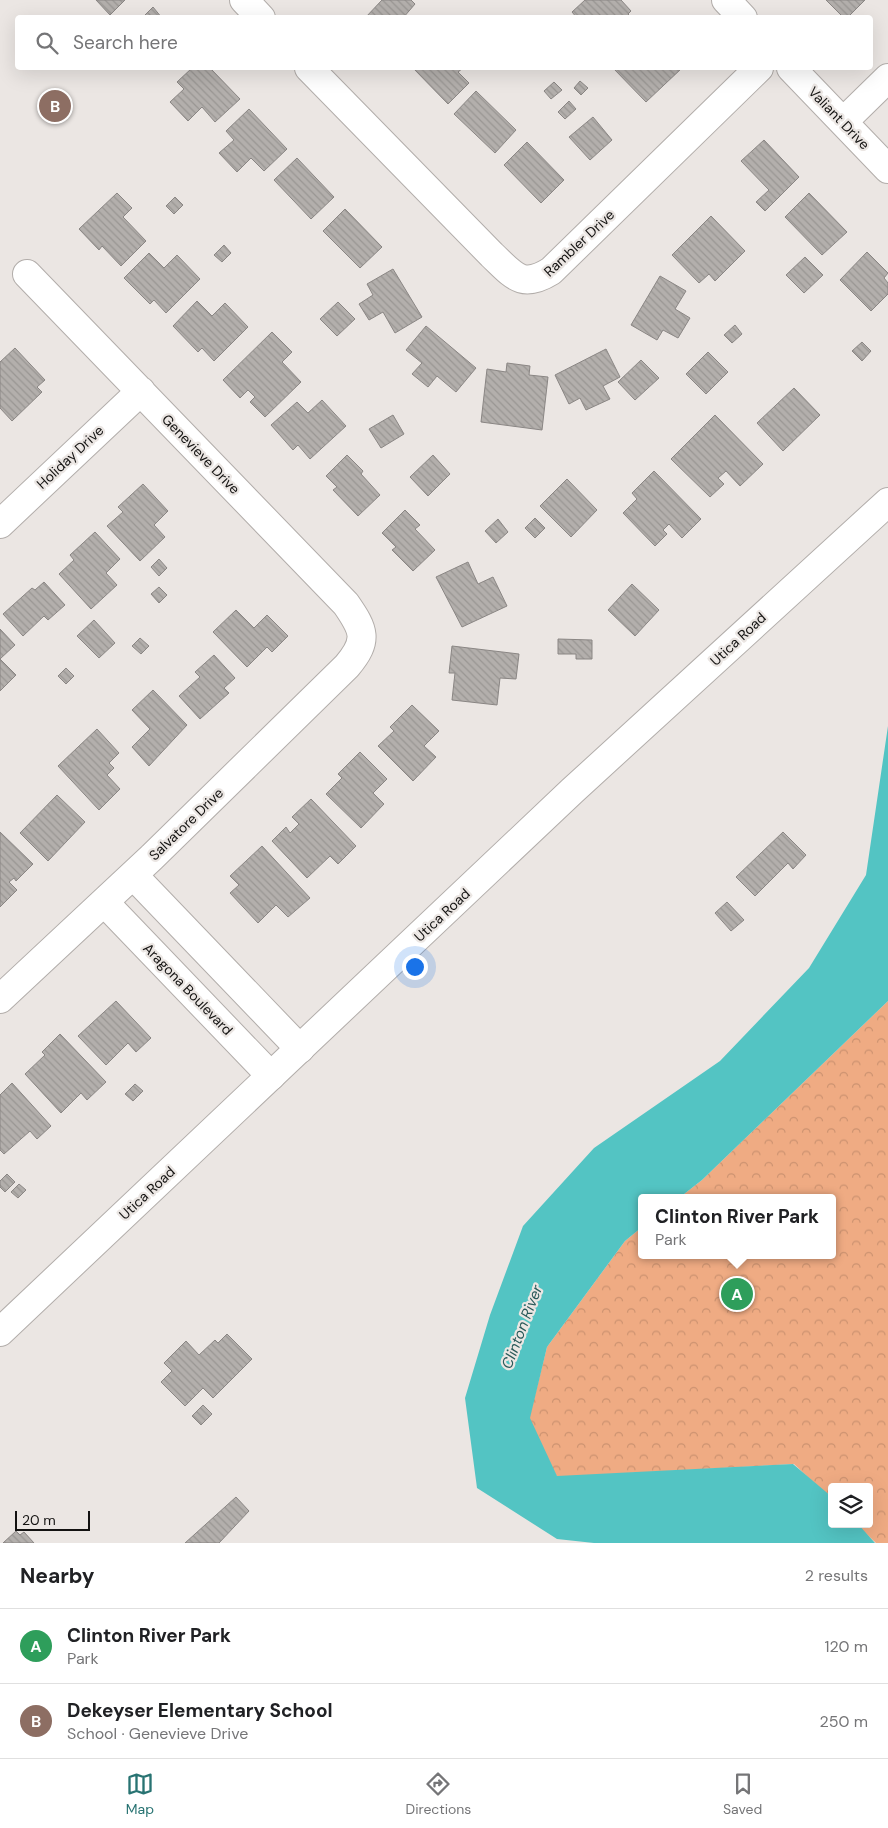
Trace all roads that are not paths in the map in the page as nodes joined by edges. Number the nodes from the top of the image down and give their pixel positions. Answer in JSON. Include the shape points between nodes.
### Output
{"nodes":[{"id":1,"x":244,"y":0,"type":"edge"},
{"id":2,"x":726,"y":0,"type":"edge"},
{"id":3,"x":258,"y":15,"type":"edge"},
{"id":4,"x":740,"y":15,"type":"edge"},
{"id":5,"x":312,"y":70,"type":"edge"},
{"id":6,"x":757,"y":70,"type":"edge"},
{"id":7,"x":793,"y":70,"type":"edge"},
{"id":8,"x":888,"y":78,"type":"edge"},
{"id":9,"x":843,"y":122,"type":"junction"},
{"id":10,"x":888,"y":168,"type":"edge"},
{"id":11,"x":27,"y":274,"type":"dead end"},
{"id":12,"x":140,"y":391,"type":"junction"},
{"id":13,"x":888,"y":502,"type":"edge"},
{"id":14,"x":0,"y":524,"type":"edge"},
{"id":15,"x":363,"y":642,"type":"joint"},
{"id":16,"x":133,"y":875,"type":"junction"},
{"id":17,"x":104,"y":902,"type":"junction"},
{"id":18,"x":0,"y":999,"type":"edge"},
{"id":19,"x":300,"y":1049,"type":"junction"},
{"id":20,"x":271,"y":1076,"type":"junction"},
{"id":21,"x":0,"y":1332,"type":"edge"}],
"edges":[{"from":1,"to":3,"type":"street"},
{"from":2,"to":4,"type":"street"},
{"from":5,"to":6,"type":"street","name":"Rambler Drive","via":[[492,255],[516,276],[527,281],[537,280],[551,272]]},
{"from":7,"to":9,"type":"street","name":"Valiant Drive"},
{"from":8,"to":9,"type":"street"},
{"from":9,"to":10,"type":"street","name":"Valiant Drive"},
{"from":11,"to":12,"type":"street","name":"Genevieve Drive"},
{"from":12,"to":14,"type":"street","name":"Holiday Drive"},
{"from":12,"to":15,"type":"street","name":"Genevieve Drive","via":[[346,604],[362,630]]},
{"from":13,"to":19,"type":"street","name":"Utica Road","via":[[572,791]]},
{"from":15,"to":16,"type":"street","name":"Salvatore Drive","via":[[347,666]]},
{"from":16,"to":17,"type":"street","name":"Salvatore Drive"},
{"from":16,"to":19,"type":"street"},
{"from":17,"to":18,"type":"street","name":"Salvatore Drive"},
{"from":17,"to":20,"type":"street","name":"Aragona Boulevard"},
{"from":19,"to":20,"type":"street","name":"Utica Road"},
{"from":20,"to":21,"type":"street","name":"Utica Road"}]}
